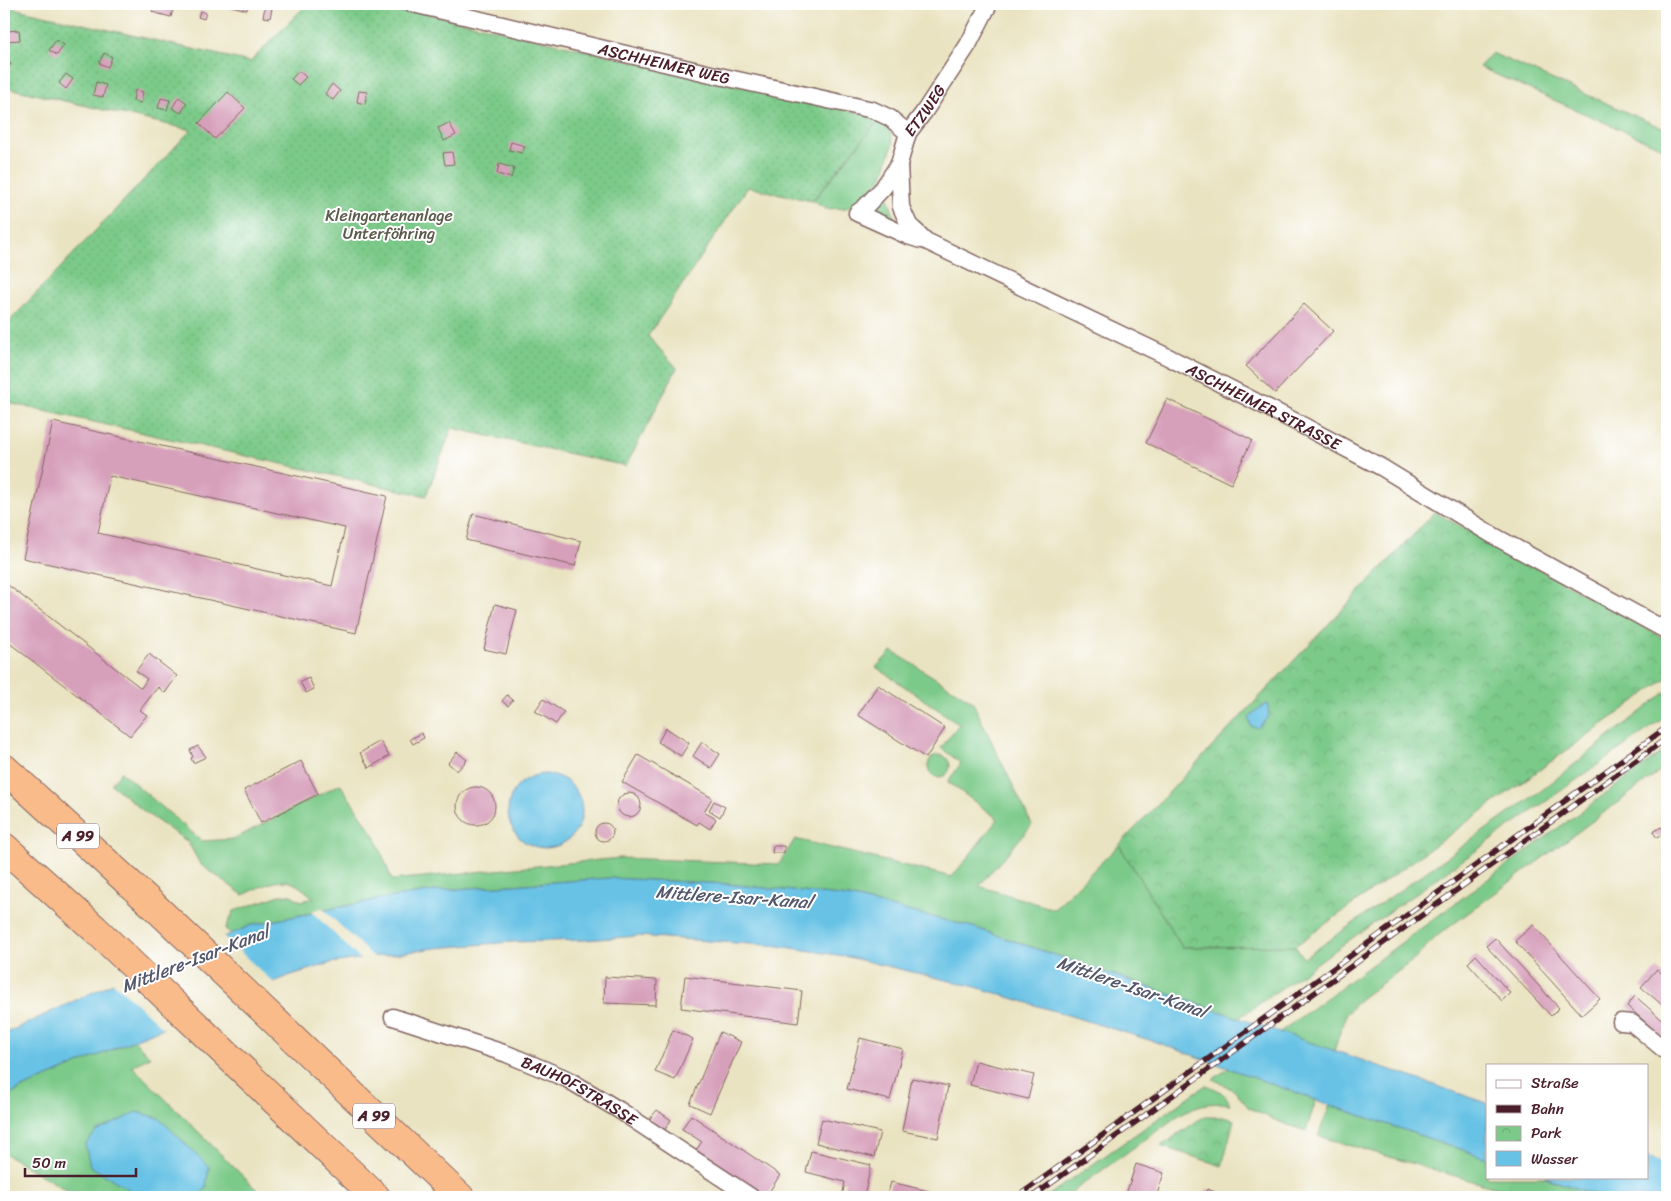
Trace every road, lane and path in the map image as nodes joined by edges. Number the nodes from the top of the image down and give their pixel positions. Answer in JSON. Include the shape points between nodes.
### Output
{"nodes":[{"id":1,"x":413,"y":4,"type":"edge"},
{"id":2,"x":990,"y":4,"type":"edge"},
{"id":3,"x":908,"y":133,"type":"junction"},
{"id":4,"x":898,"y":164,"type":"junction"},
{"id":5,"x":926,"y":241,"type":"junction"},
{"id":6,"x":1667,"y":631,"type":"edge"},
{"id":7,"x":4,"y":768,"type":"edge"},
{"id":8,"x":4,"y":847,"type":"edge"},
{"id":9,"x":393,"y":1017,"type":"dead end"},
{"id":10,"x":1621,"y":1022,"type":"dead end"},
{"id":11,"x":1667,"y":1052,"type":"edge"},
{"id":12,"x":376,"y":1197,"type":"edge"},
{"id":13,"x":460,"y":1197,"type":"edge"},
{"id":14,"x":750,"y":1197,"type":"edge"}],
"edges":[{"from":1,"to":3,"type":"street","name":"ASCHHEIMER WEG","via":[[873,110],[890,118]]},
{"from":2,"to":3,"type":"street","name":"ETZWEG","via":[[968,45]]},
{"from":3,"to":4,"type":"street","name":"ETZWEG"},
{"from":4,"to":5,"type":"street","name":"ASCHHEIMER STRASSE","via":[[901,207],[909,226]]},
{"from":4,"to":5,"type":"street","name":"ETZWEG","via":[[883,188],[857,213]]},
{"from":5,"to":6,"type":"street","name":"ASCHHEIMER STRASSE","via":[[1296,422],[1381,467],[1494,536]]},
{"from":7,"to":13,"type":"highway","number":"A 99"},
{"from":8,"to":12,"type":"highway","via":[[96,929]]},
{"from":9,"to":14,"type":"street","name":"BAUHOFSTRASSE","via":[[507,1054],[567,1079]]},
{"from":10,"to":11,"type":"street","via":[[1632,1024]]}]}
